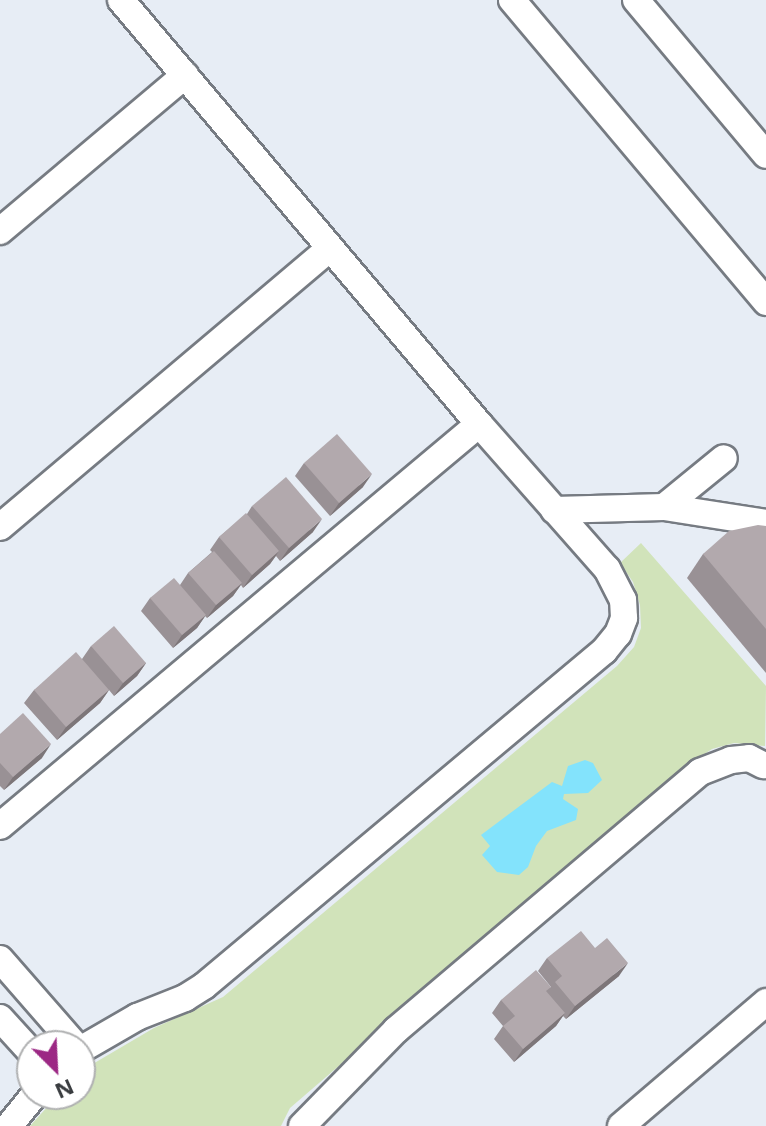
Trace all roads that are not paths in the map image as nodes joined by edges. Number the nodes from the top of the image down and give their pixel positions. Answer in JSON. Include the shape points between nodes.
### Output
{"nodes":[{"id":1,"x":121,"y":0,"type":"edge"},
{"id":2,"x":512,"y":0,"type":"edge"},
{"id":3,"x":636,"y":0,"type":"edge"},
{"id":4,"x":185,"y":75,"type":"junction"},
{"id":5,"x":766,"y":155,"type":"edge"},
{"id":6,"x":0,"y":231,"type":"edge"},
{"id":7,"x":330,"y":248,"type":"junction"},
{"id":8,"x":766,"y":302,"type":"edge"},
{"id":9,"x":479,"y":424,"type":"junction"},
{"id":10,"x":724,"y":458,"type":"dead end"},
{"id":11,"x":664,"y":507,"type":"junction"},
{"id":12,"x":554,"y":510,"type":"junction"},
{"id":13,"x":766,"y":523,"type":"edge"},
{"id":14,"x":0,"y":527,"type":"edge"},
{"id":15,"x":765,"y":766,"type":"edge"},
{"id":16,"x":0,"y":826,"type":"edge"},
{"id":17,"x":0,"y":959,"type":"edge"},
{"id":18,"x":766,"y":1002,"type":"edge"},
{"id":19,"x":0,"y":1018,"type":"edge"},
{"id":20,"x":62,"y":1030,"type":"edge"},
{"id":21,"x":16,"y":1036,"type":"edge"},
{"id":22,"x":96,"y":1039,"type":"edge"},
{"id":23,"x":22,"y":1110,"type":"edge"},
{"id":24,"x":9,"y":1126,"type":"edge"},
{"id":25,"x":302,"y":1126,"type":"edge"},
{"id":26,"x":621,"y":1126,"type":"edge"}],
"edges":[{"from":1,"to":4,"type":"street"},
{"from":2,"to":8,"type":"street"},
{"from":3,"to":5,"type":"street"},
{"from":4,"to":6,"type":"street"},
{"from":4,"to":7,"type":"street"},
{"from":7,"to":9,"type":"street"},
{"from":7,"to":14,"type":"street"},
{"from":9,"to":12,"type":"street"},
{"from":9,"to":16,"type":"street"},
{"from":10,"to":11,"type":"street"},
{"from":11,"to":12,"type":"street"},
{"from":11,"to":13,"type":"street"},
{"from":12,"to":22,"type":"street","via":[[607,569],[623,600],[624,618],[604,651],[204,986]]},
{"from":15,"to":25,"type":"street","via":[[749,758],[700,772],[396,1030]]},
{"from":17,"to":20,"type":"street"},
{"from":18,"to":26,"type":"street"},
{"from":19,"to":21,"type":"street"},
{"from":23,"to":24,"type":"street"}]}
